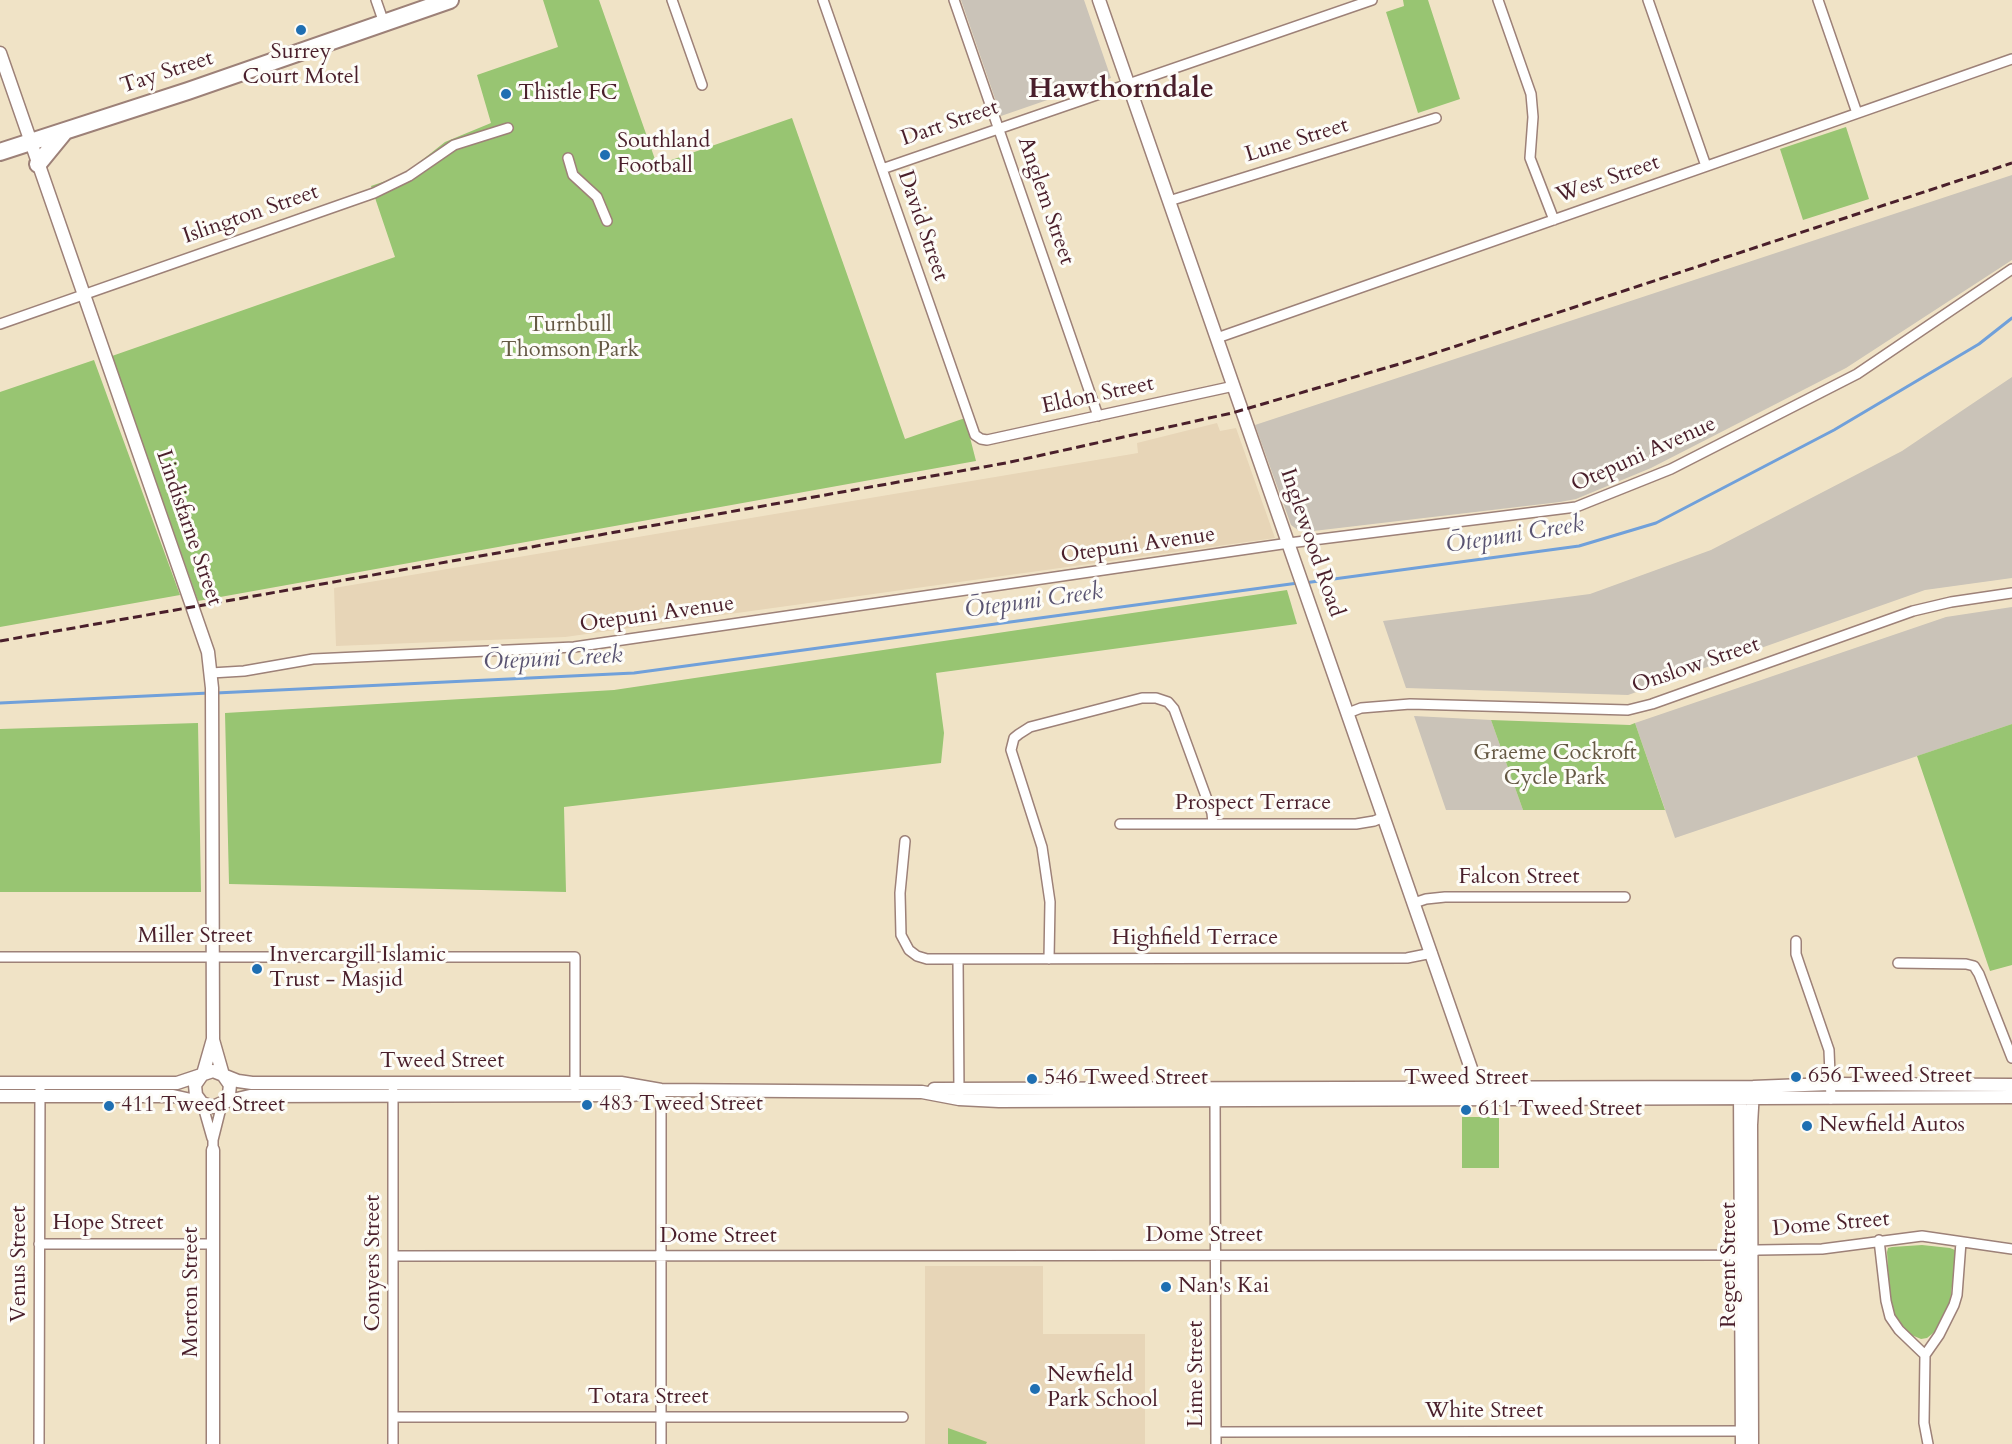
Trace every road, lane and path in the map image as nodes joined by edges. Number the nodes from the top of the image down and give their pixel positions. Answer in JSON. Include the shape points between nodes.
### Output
{"nodes":[{"id":1,"x":376,"y":0,"type":"edge"},
{"id":2,"x":450,"y":0,"type":"edge"},
{"id":3,"x":672,"y":0,"type":"edge"},
{"id":4,"x":823,"y":0,"type":"edge"},
{"id":5,"x":954,"y":0,"type":"edge"},
{"id":6,"x":1099,"y":0,"type":"edge"},
{"id":7,"x":1372,"y":0,"type":"edge"},
{"id":8,"x":1498,"y":0,"type":"edge"},
{"id":9,"x":1648,"y":0,"type":"edge"},
{"id":10,"x":1818,"y":0,"type":"edge"},
{"id":11,"x":384,"y":23,"type":"junction"},
{"id":12,"x":0,"y":53,"type":"edge"},
{"id":13,"x":2012,"y":59,"type":"edge"},
{"id":14,"x":1128,"y":84,"type":"junction"},
{"id":15,"x":702,"y":85,"type":"dead end"},
{"id":16,"x":1857,"y":113,"type":"junction"},
{"id":17,"x":1436,"y":118,"type":"dead end"},
{"id":18,"x":508,"y":128,"type":"dead end"},
{"id":19,"x":998,"y":128,"type":"junction"},
{"id":20,"x":65,"y":130,"type":"junction"},
{"id":21,"x":30,"y":142,"type":"junction"},
{"id":22,"x":0,"y":152,"type":"edge"},
{"id":23,"x":568,"y":158,"type":"dead end"},
{"id":24,"x":38,"y":164,"type":"junction"},
{"id":25,"x":1706,"y":166,"type":"junction"},
{"id":26,"x":882,"y":169,"type":"junction"},
{"id":27,"x":1169,"y":201,"type":"junction"},
{"id":28,"x":1554,"y":220,"type":"junction"},
{"id":29,"x":607,"y":221,"type":"dead end"},
{"id":30,"x":2012,"y":269,"type":"edge"},
{"id":31,"x":84,"y":295,"type":"junction"},
{"id":32,"x":0,"y":324,"type":"edge"},
{"id":33,"x":1217,"y":338,"type":"junction"},
{"id":34,"x":1234,"y":386,"type":"junction"},
{"id":35,"x":1098,"y":416,"type":"junction"},
{"id":36,"x":973,"y":431,"type":"joint"},
{"id":37,"x":1289,"y":543,"type":"junction"},
{"id":38,"x":2012,"y":593,"type":"edge"},
{"id":39,"x":212,"y":673,"type":"junction"},
{"id":40,"x":1348,"y":713,"type":"junction"},
{"id":41,"x":1384,"y":817,"type":"junction"},
{"id":42,"x":1120,"y":824,"type":"dead end"},
{"id":43,"x":1213,"y":824,"type":"junction"},
{"id":44,"x":905,"y":841,"type":"dead end"},
{"id":45,"x":1625,"y":897,"type":"dead end"},
{"id":46,"x":1414,"y":903,"type":"junction"},
{"id":47,"x":1796,"y":941,"type":"dead end"},
{"id":48,"x":1432,"y":953,"type":"junction"},
{"id":49,"x":0,"y":957,"type":"edge"},
{"id":50,"x":213,"y":957,"type":"junction"},
{"id":51,"x":1049,"y":959,"type":"junction"},
{"id":52,"x":958,"y":960,"type":"junction"},
{"id":53,"x":1898,"y":963,"type":"dead end"},
{"id":54,"x":213,"y":1039,"type":"junction"},
{"id":55,"x":2012,"y":1058,"type":"edge"},
{"id":56,"x":203,"y":1075,"type":"junction"},
{"id":57,"x":223,"y":1075,"type":"junction"},
{"id":58,"x":0,"y":1083,"type":"edge"},
{"id":59,"x":39,"y":1083,"type":"junction"},
{"id":60,"x":1830,"y":1084,"type":"junction"},
{"id":61,"x":2012,"y":1085,"type":"edge"},
{"id":62,"x":393,"y":1089,"type":"junction"},
{"id":63,"x":575,"y":1089,"type":"junction"},
{"id":64,"x":661,"y":1090,"type":"junction"},
{"id":65,"x":959,"y":1093,"type":"junction"},
{"id":66,"x":1740,"y":1093,"type":"junction"},
{"id":67,"x":1753,"y":1093,"type":"junction"},
{"id":68,"x":1215,"y":1094,"type":"junction"},
{"id":69,"x":1480,"y":1094,"type":"junction"},
{"id":70,"x":0,"y":1096,"type":"edge"},
{"id":71,"x":39,"y":1096,"type":"junction"},
{"id":72,"x":2012,"y":1097,"type":"edge"},
{"id":73,"x":1831,"y":1099,"type":"junction"},
{"id":74,"x":201,"y":1102,"type":"junction"},
{"id":75,"x":223,"y":1103,"type":"junction"},
{"id":76,"x":213,"y":1145,"type":"junction"},
{"id":77,"x":1880,"y":1240,"type":"junction"},
{"id":78,"x":1961,"y":1242,"type":"junction"},
{"id":79,"x":39,"y":1244,"type":"junction"},
{"id":80,"x":213,"y":1244,"type":"junction"},
{"id":81,"x":2012,"y":1249,"type":"edge"},
{"id":82,"x":1747,"y":1253,"type":"junction"},
{"id":83,"x":393,"y":1256,"type":"junction"},
{"id":84,"x":661,"y":1256,"type":"junction"},
{"id":85,"x":1216,"y":1256,"type":"junction"},
{"id":86,"x":1925,"y":1355,"type":"junction"},
{"id":87,"x":393,"y":1417,"type":"junction"},
{"id":88,"x":661,"y":1417,"type":"junction"},
{"id":89,"x":903,"y":1417,"type":"dead end"},
{"id":90,"x":1747,"y":1431,"type":"junction"},
{"id":91,"x":1216,"y":1432,"type":"junction"},
{"id":92,"x":39,"y":1444,"type":"edge"},
{"id":93,"x":213,"y":1444,"type":"edge"},
{"id":94,"x":393,"y":1444,"type":"edge"},
{"id":95,"x":661,"y":1444,"type":"edge"},
{"id":96,"x":1216,"y":1444,"type":"edge"},
{"id":97,"x":1742,"y":1444,"type":"edge"},
{"id":98,"x":1752,"y":1444,"type":"edge"},
{"id":99,"x":1928,"y":1444,"type":"edge"}],
"edges":[{"from":1,"to":11,"type":"street"},
{"from":2,"to":11,"type":"highway","name":"Tay Street"},
{"from":3,"to":15,"type":"street"},
{"from":4,"to":26,"type":"street","name":"David Street"},
{"from":5,"to":19,"type":"street","name":"Anglem Street"},
{"from":6,"to":14,"type":"street","name":"Inglewood Road"},
{"from":7,"to":14,"type":"street","name":"Dart Street"},
{"from":8,"to":28,"type":"street","via":[[1531,94],[1530,158]]},
{"from":9,"to":25,"type":"street"},
{"from":10,"to":16,"type":"street"},
{"from":11,"to":20,"type":"highway","name":"Tay Street"},
{"from":12,"to":21,"type":"street","name":"Lindisfarne Street"},
{"from":13,"to":16,"type":"street","name":"West Street"},
{"from":14,"to":19,"type":"street","name":"Dart Street"},
{"from":14,"to":27,"type":"street","name":"Inglewood Road"},
{"from":16,"to":25,"type":"street","name":"West Street"},
{"from":17,"to":27,"type":"street","name":"Lune Street"},
{"from":18,"to":31,"type":"street","name":"Islington Street","via":[[454,145],[382,190]]},
{"from":19,"to":26,"type":"street","name":"Dart Street"},
{"from":19,"to":35,"type":"street","name":"Anglem Street"},
{"from":20,"to":21,"type":"highway","name":"Tay Street"},
{"from":20,"to":24,"type":"highway"},
{"from":21,"to":22,"type":"highway","name":"Tay Street"},
{"from":21,"to":24,"type":"street","name":"Lindisfarne Street"},
{"from":23,"to":29,"type":"street","via":[[573,175],[597,197]]},
{"from":24,"to":31,"type":"street","name":"Lindisfarne Street"},
{"from":25,"to":28,"type":"street","name":"West Street"},
{"from":26,"to":36,"type":"street","name":"David Street"},
{"from":27,"to":33,"type":"street","name":"Inglewood Road"},
{"from":28,"to":33,"type":"street","name":"West Street"},
{"from":30,"to":37,"type":"street","name":"Otepuni Avenue","via":[[1857,374],[1671,469],[1576,507]]},
{"from":31,"to":32,"type":"street","name":"Islington Street"},
{"from":31,"to":39,"type":"street","name":"Lindisfarne Street","via":[[200,626]]},
{"from":33,"to":34,"type":"street","name":"Inglewood Road"},
{"from":34,"to":35,"type":"street","name":"Eldon Street"},
{"from":34,"to":37,"type":"street","name":"Inglewood Road"},
{"from":35,"to":36,"type":"street","name":"Eldon Street","via":[[987,440]]},
{"from":37,"to":39,"type":"street","name":"Otepuni Avenue","via":[[574,647],[313,658]]},
{"from":37,"to":40,"type":"street","name":"Inglewood Road"},
{"from":38,"to":40,"type":"street","name":"Onslow Street","via":[[1913,611],[1628,710],[1410,704],[1361,708]]},
{"from":39,"to":50,"type":"street","name":"Lindisfarne Street"},
{"from":40,"to":41,"type":"street","name":"Inglewood Road"},
{"from":41,"to":43,"type":"street","name":"Prospect Terrace","via":[[1356,824]]},
{"from":41,"to":46,"type":"street","name":"Inglewood Road"},
{"from":42,"to":43,"type":"street","name":"Prospect Terrace"},
{"from":43,"to":51,"type":"street","via":[[1174,709],[1168,702],[1142,698],[1030,727],[1014,738],[1011,750],[1042,847],[1050,902]]},
{"from":44,"to":52,"type":"street","name":"Highfield Terrace","via":[[900,923],[904,944],[927,959]]},
{"from":45,"to":46,"type":"street","name":"Falcon Street","via":[[1445,897]]},
{"from":46,"to":48,"type":"street","name":"Inglewood Road"},
{"from":47,"to":60,"type":"street","via":[[1798,960],[1829,1050]]},
{"from":48,"to":51,"type":"street","name":"Highfield Terrace","via":[[1407,958]]},
{"from":48,"to":69,"type":"street","name":"Inglewood Road"},
{"from":49,"to":50,"type":"street","name":"Miller Street"},
{"from":50,"to":54,"type":"street","name":"Lindisfarne Street"},
{"from":50,"to":63,"type":"street","name":"Miller Street","via":[[575,957]]},
{"from":51,"to":52,"type":"street","name":"Highfield Terrace"},
{"from":52,"to":65,"type":"street"},
{"from":53,"to":55,"type":"street","via":[[1974,966]]},
{"from":54,"to":56,"type":"street","name":"Lindisfarne Street"},
{"from":54,"to":57,"type":"street","name":"Lindisfarne Street"},
{"from":56,"to":57,"type":"street","via":[[213,1071]]},
{"from":56,"to":59,"type":"street","via":[[177,1083]]},
{"from":56,"to":74,"type":"street","via":[[195,1088]]},
{"from":57,"to":62,"type":"street","name":"Tweed Street","via":[[252,1083]]},
{"from":57,"to":75,"type":"street","via":[[230,1087]]},
{"from":58,"to":59,"type":"street"},
{"from":59,"to":71,"type":"street","name":"Venus Street"},
{"from":60,"to":61,"type":"street","name":"Tweed Street"},
{"from":60,"to":67,"type":"street","name":"Tweed Street"},
{"from":60,"to":73,"type":"street"},
{"from":62,"to":63,"type":"street","name":"Tweed Street"},
{"from":62,"to":75,"type":"street","name":"Tweed Street","via":[[250,1096]]},
{"from":62,"to":83,"type":"street","name":"Conyers Street"},
{"from":63,"to":64,"type":"street","name":"Tweed Street","via":[[632,1095]]},
{"from":64,"to":65,"type":"street","name":"Tweed Street","via":[[921,1092],[942,1088]]},
{"from":64,"to":84,"type":"street"},
{"from":65,"to":68,"type":"street","name":"Tweed Street","via":[[999,1101]]},
{"from":66,"to":67,"type":"street","name":"Tweed Street"},
{"from":66,"to":69,"type":"street","name":"Tweed Street"},
{"from":66,"to":82,"type":"street","name":"Regent Street"},
{"from":67,"to":73,"type":"street","name":"Tweed Street"},
{"from":67,"to":82,"type":"street","name":"Regent Street"},
{"from":68,"to":69,"type":"street","name":"Tweed Street"},
{"from":68,"to":85,"type":"street","name":"Lime Street"},
{"from":70,"to":71,"type":"street"},
{"from":71,"to":74,"type":"street","via":[[173,1096]]},
{"from":71,"to":79,"type":"street","name":"Venus Street"},
{"from":72,"to":73,"type":"street","name":"Tweed Street"},
{"from":74,"to":75,"type":"street","via":[[213,1107]]},
{"from":74,"to":76,"type":"street","name":"Morton Street"},
{"from":75,"to":76,"type":"street","name":"Morton Street"},
{"from":76,"to":80,"type":"street","name":"Morton Street"},
{"from":77,"to":78,"type":"street","name":"Dome Street","via":[[1922,1236]]},
{"from":77,"to":82,"type":"street","name":"Dome Street","via":[[1822,1249]]},
{"from":77,"to":86,"type":"street","via":[[1890,1317]]},
{"from":78,"to":81,"type":"street","name":"Dome Street"},
{"from":78,"to":86,"type":"street","via":[[1954,1305]]},
{"from":79,"to":80,"type":"street","name":"Hope Street"},
{"from":79,"to":92,"type":"street","name":"Venus Street"},
{"from":80,"to":93,"type":"street","name":"Morton Street"},
{"from":82,"to":85,"type":"street","name":"Dome Street"},
{"from":82,"to":90,"type":"street","name":"Regent Street"},
{"from":83,"to":84,"type":"street","name":"Dome Street"},
{"from":83,"to":87,"type":"street","name":"Conyers Street"},
{"from":84,"to":85,"type":"street","name":"Dome Street"},
{"from":84,"to":88,"type":"street"},
{"from":85,"to":91,"type":"street","name":"Lime Street"},
{"from":86,"to":99,"type":"street","via":[[1924,1423]]},
{"from":87,"to":88,"type":"street","name":"Totara Street"},
{"from":87,"to":94,"type":"street","name":"Conyers Street"},
{"from":88,"to":89,"type":"street","name":"Totara Street"},
{"from":88,"to":95,"type":"street"},
{"from":90,"to":91,"type":"street","name":"White Street"},
{"from":90,"to":97,"type":"street","name":"Regent Street"},
{"from":90,"to":98,"type":"street","name":"Regent Street"},
{"from":91,"to":96,"type":"street","name":"Lime Street"}]}
